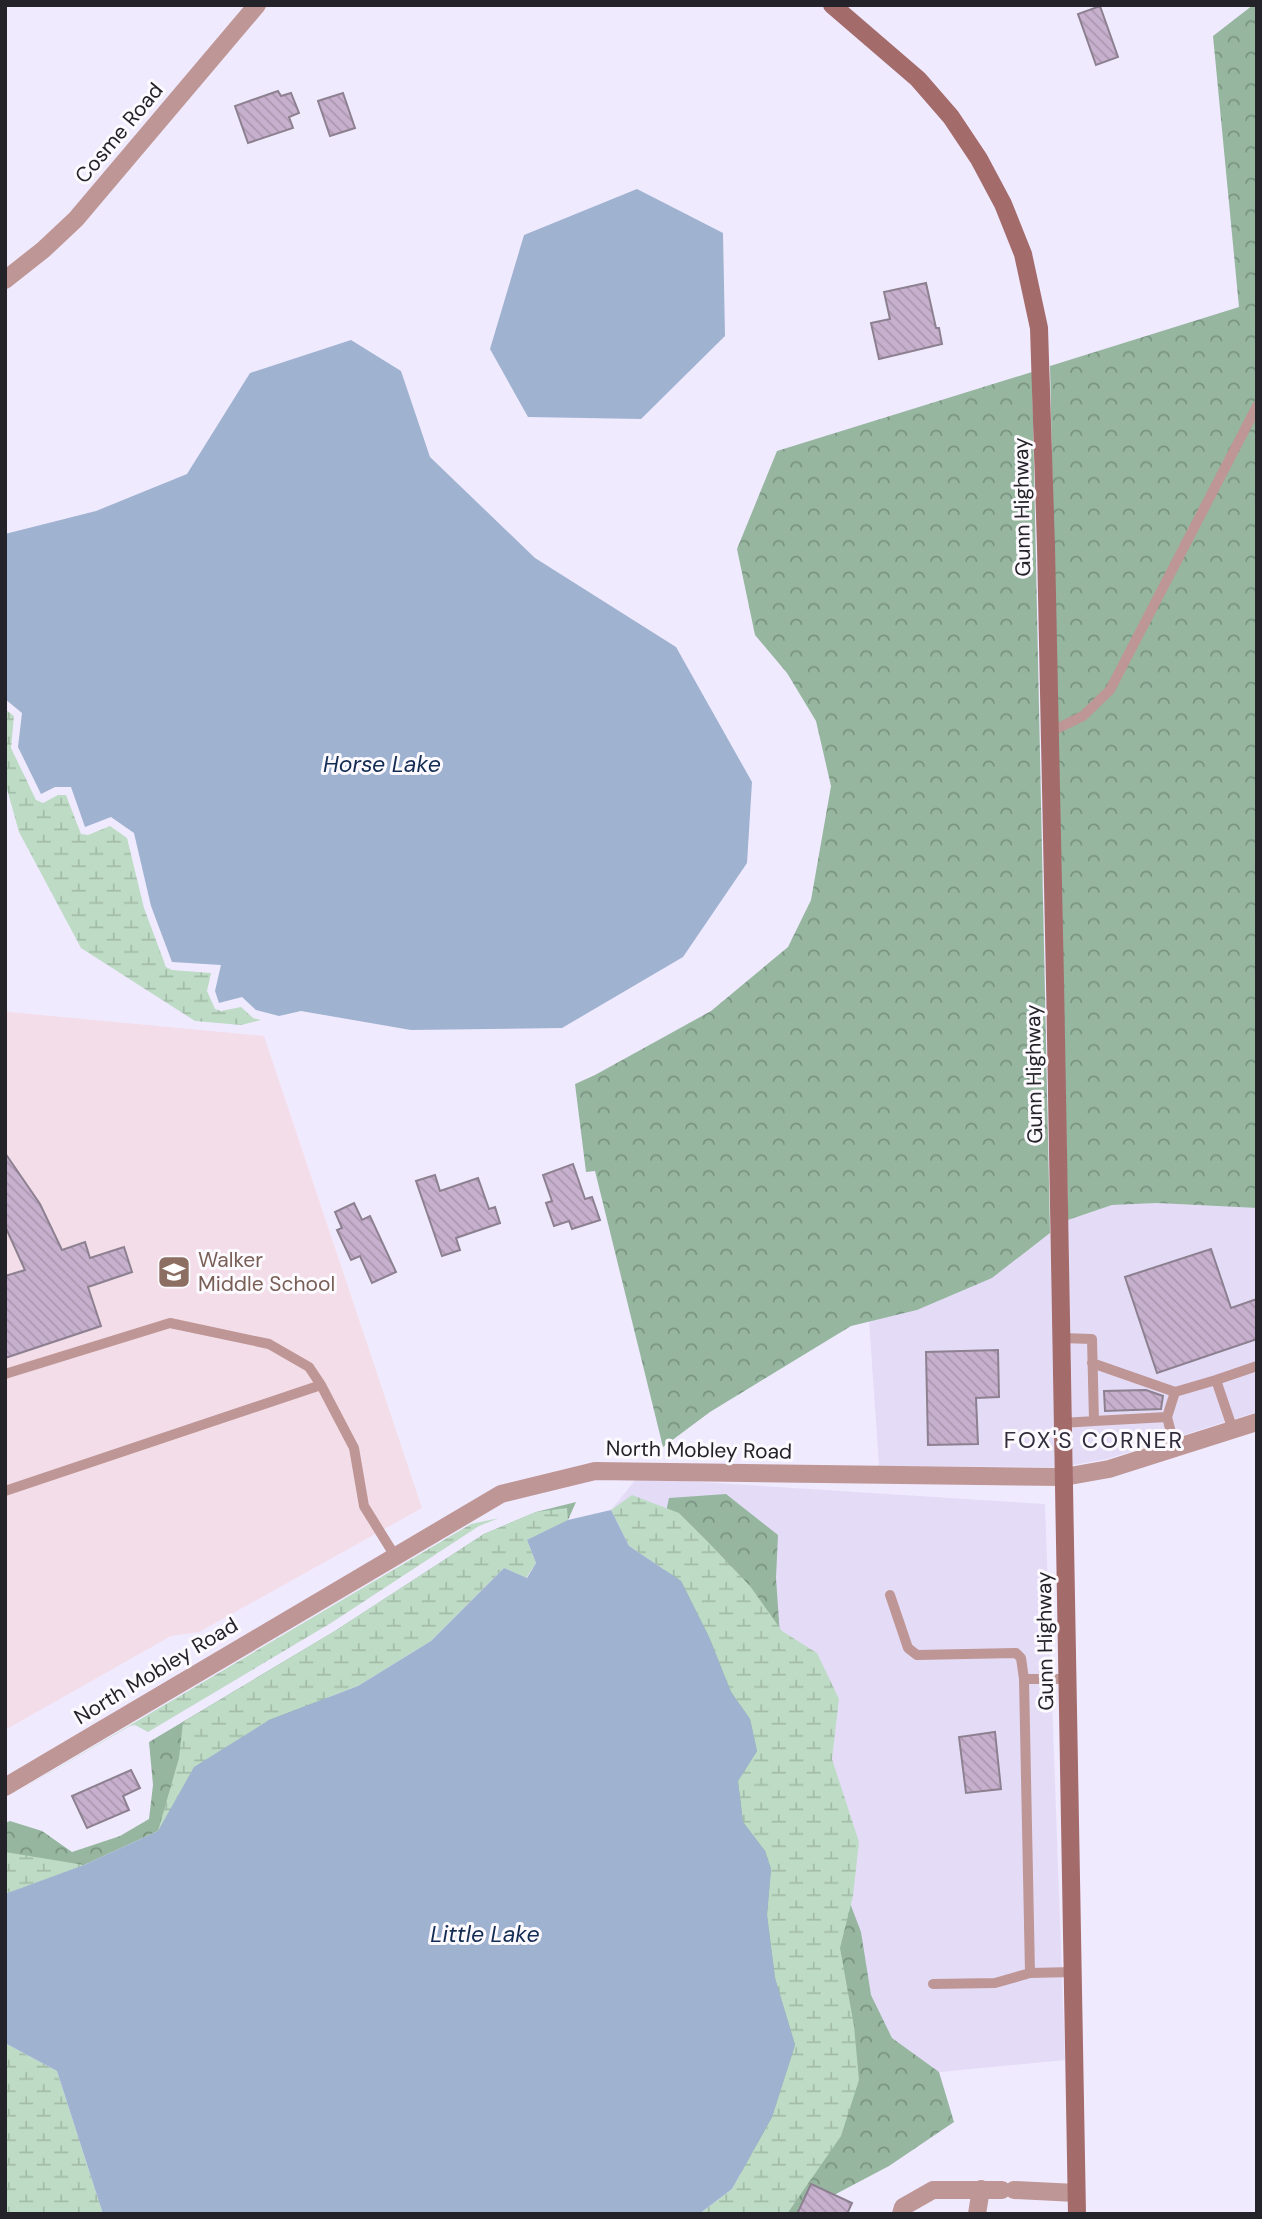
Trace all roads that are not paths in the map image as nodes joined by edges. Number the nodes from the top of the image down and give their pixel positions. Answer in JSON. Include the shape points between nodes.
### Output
{"nodes":[{"id":1,"x":257,"y":5,"type":"edge"},
{"id":2,"x":831,"y":5,"type":"edge"},
{"id":3,"x":5,"y":280,"type":"edge"},
{"id":4,"x":1257,"y":407,"type":"edge"},
{"id":5,"x":1049,"y":732,"type":"junction"},
{"id":6,"x":1061,"y":1338,"type":"junction"},
{"id":7,"x":1092,"y":1363,"type":"junction"},
{"id":8,"x":1257,"y":1366,"type":"edge"},
{"id":9,"x":5,"y":1374,"type":"edge"},
{"id":10,"x":1216,"y":1380,"type":"junction"},
{"id":11,"x":321,"y":1385,"type":"junction"},
{"id":12,"x":1175,"y":1392,"type":"junction"},
{"id":13,"x":1167,"y":1417,"type":"junction"},
{"id":14,"x":1094,"y":1421,"type":"junction"},
{"id":15,"x":1257,"y":1422,"type":"edge"},
{"id":16,"x":1063,"y":1423,"type":"junction"},
{"id":17,"x":1233,"y":1430,"type":"junction"},
{"id":18,"x":1175,"y":1448,"type":"junction"},
{"id":19,"x":1064,"y":1477,"type":"junction"},
{"id":20,"x":5,"y":1492,"type":"edge"},
{"id":21,"x":395,"y":1556,"type":"junction"},
{"id":22,"x":890,"y":1595,"type":"dead end"},
{"id":23,"x":1024,"y":1679,"type":"junction"},
{"id":24,"x":1068,"y":1679,"type":"junction"},
{"id":25,"x":5,"y":1787,"type":"edge"},
{"id":26,"x":1073,"y":1972,"type":"junction"},
{"id":27,"x":1030,"y":1973,"type":"junction"},
{"id":28,"x":933,"y":1984,"type":"dead end"},
{"id":29,"x":981,"y":2189,"type":"junction"},
{"id":30,"x":1076,"y":2193,"type":"junction"},
{"id":31,"x":901,"y":2214,"type":"edge"},
{"id":32,"x":977,"y":2214,"type":"edge"},
{"id":33,"x":1077,"y":2214,"type":"edge"}],
"edges":[{"from":1,"to":3,"type":"street","name":"Cosme Road","via":[[76,219]]},
{"from":2,"to":5,"type":"main road","name":"Gunn Highway","via":[[902,65],[951,117],[996,188],[1023,254],[1041,345]]},
{"from":4,"to":5,"type":"lane","via":[[1110,690],[1083,716]]},
{"from":5,"to":6,"type":"main road","name":"Gunn Highway"},
{"from":6,"to":7,"type":"lane","via":[[1092,1339]]},
{"from":6,"to":16,"type":"main road","name":"Gunn Highway"},
{"from":7,"to":12,"type":"lane"},
{"from":7,"to":14,"type":"lane"},
{"from":8,"to":10,"type":"lane"},
{"from":9,"to":11,"type":"lane","via":[[170,1323],[269,1344],[309,1367]]},
{"from":10,"to":12,"type":"lane"},
{"from":10,"to":17,"type":"lane"},
{"from":11,"to":20,"type":"lane"},
{"from":11,"to":21,"type":"lane","via":[[354,1448],[364,1506]]},
{"from":12,"to":13,"type":"lane"},
{"from":13,"to":14,"type":"lane"},
{"from":13,"to":18,"type":"lane"},
{"from":14,"to":16,"type":"lane"},
{"from":15,"to":17,"type":"street","name":"North Mobley Road"},
{"from":16,"to":19,"type":"main road","name":"Gunn Highway"},
{"from":17,"to":18,"type":"street","name":"North Mobley Road"},
{"from":18,"to":19,"type":"street","name":"North Mobley Road","via":[[1109,1469]]},
{"from":19,"to":21,"type":"street","name":"North Mobley Road","via":[[595,1471],[501,1494]]},
{"from":19,"to":24,"type":"main road","name":"Gunn Highway"},
{"from":21,"to":25,"type":"street","name":"North Mobley Road"},
{"from":22,"to":23,"type":"lane","via":[[908,1648],[917,1655],[1016,1653]]},
{"from":23,"to":24,"type":"lane"},
{"from":23,"to":27,"type":"lane"},
{"from":24,"to":26,"type":"main road","name":"Gunn Highway"},
{"from":26,"to":27,"type":"lane"},
{"from":26,"to":30,"type":"main road","name":"Gunn Highway"},
{"from":27,"to":28,"type":"lane","via":[[995,1983]]},
{"from":29,"to":30,"type":"street"},
{"from":29,"to":31,"type":"street","via":[[933,2190],[903,2207]]},
{"from":29,"to":32,"type":"street"},
{"from":30,"to":33,"type":"main road","name":"Gunn Highway"}]}
